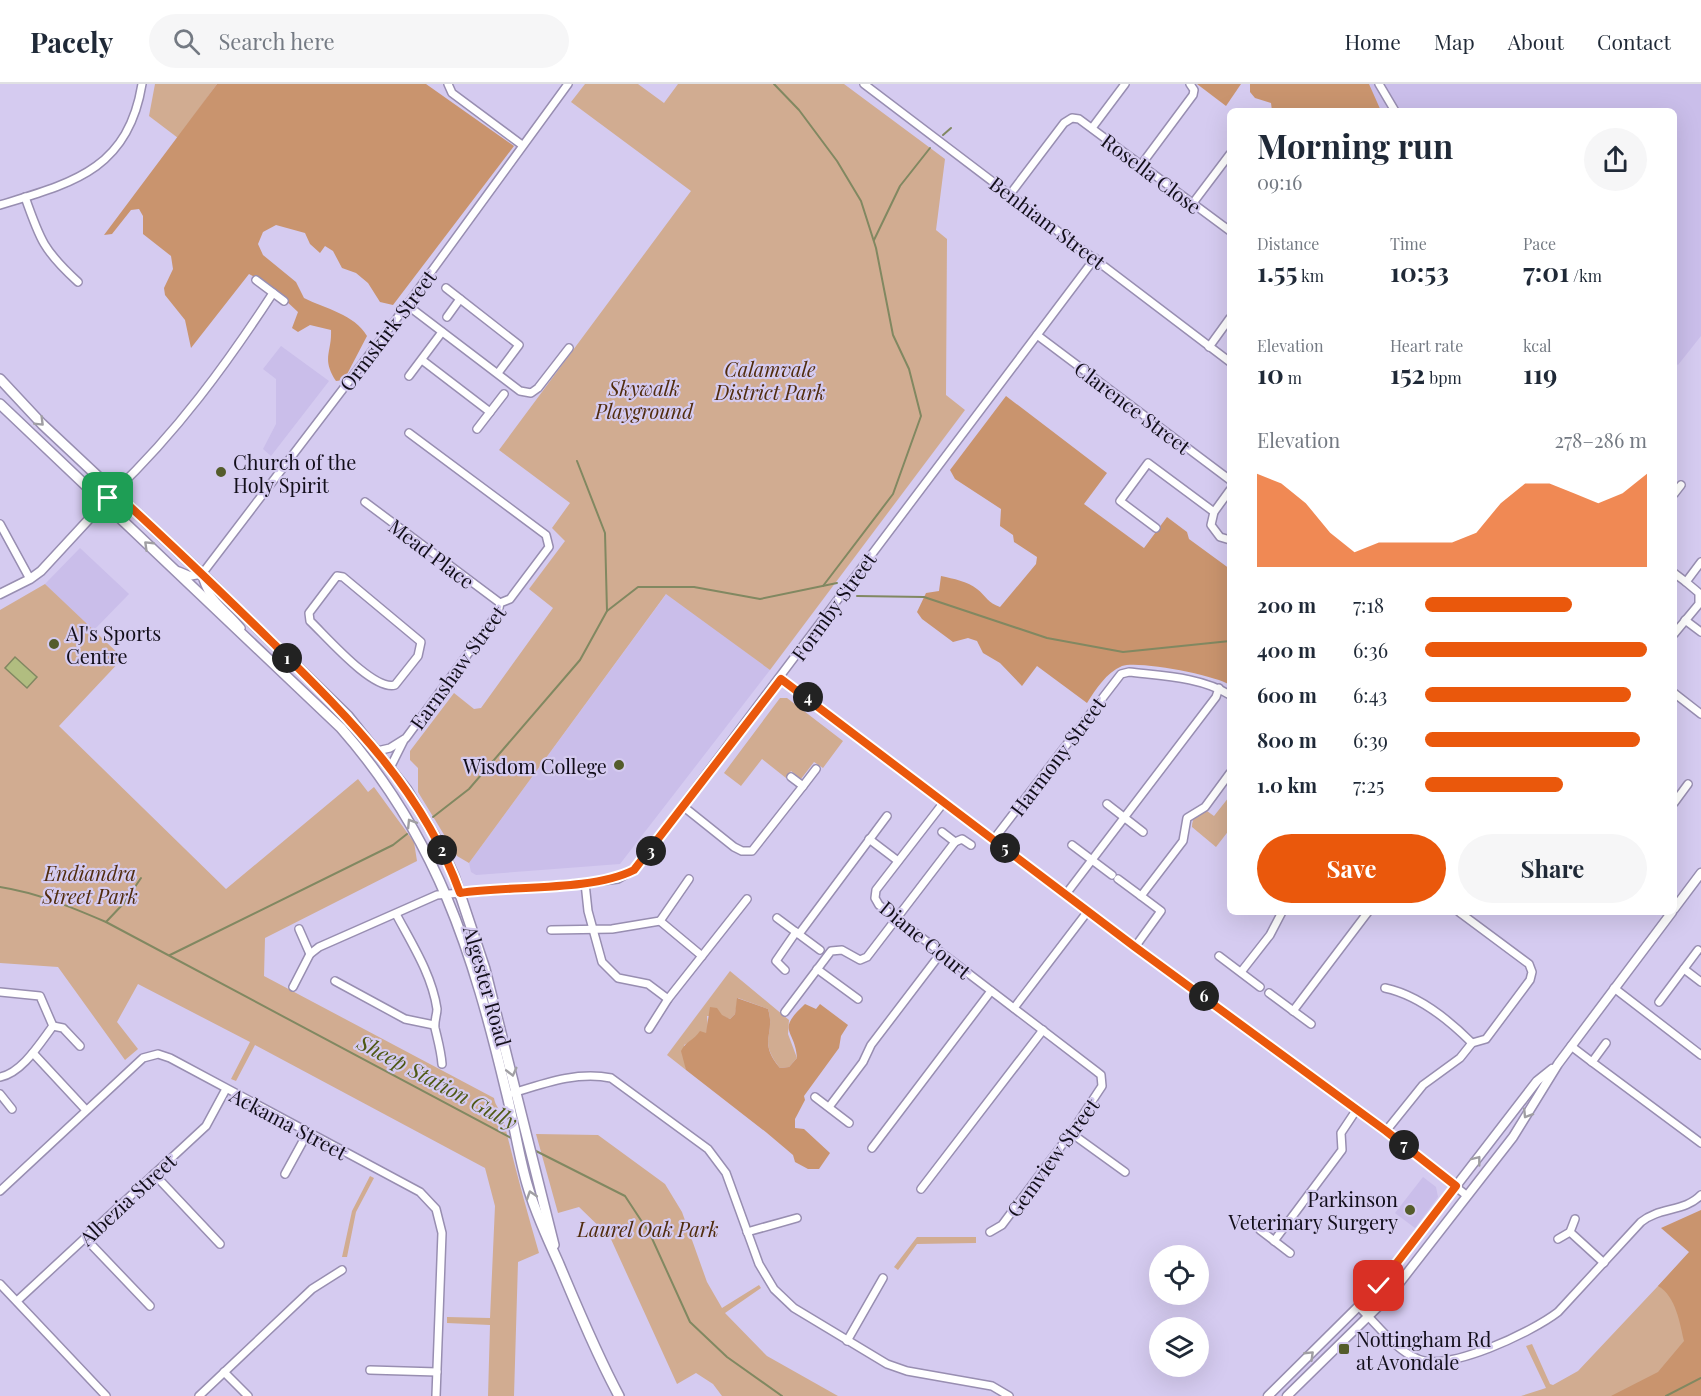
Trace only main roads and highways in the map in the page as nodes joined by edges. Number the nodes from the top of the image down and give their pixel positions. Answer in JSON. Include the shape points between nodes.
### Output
{"nodes":[{"id":1,"x":0,"y":379,"type":"edge"},
{"id":2,"x":0,"y":404,"type":"edge"},
{"id":3,"x":559,"y":1265,"type":"junction"},
{"id":4,"x":619,"y":1396,"type":"edge"}],
"edges":[{"from":1,"to":3,"type":"main road","name":"Algester Road","one_way":true,"via":[[42,424],[348,716],[390,768],[440,845],[485,969]]},
{"from":3,"to":2,"type":"main road","name":"Algester Road","one_way":true,"via":[[538,1219],[493,1039],[447,894],[421,840],[379,774],[340,728]]},
{"from":3,"to":4,"type":"main road","name":"Algester Road","via":[[587,1334]]}]}
